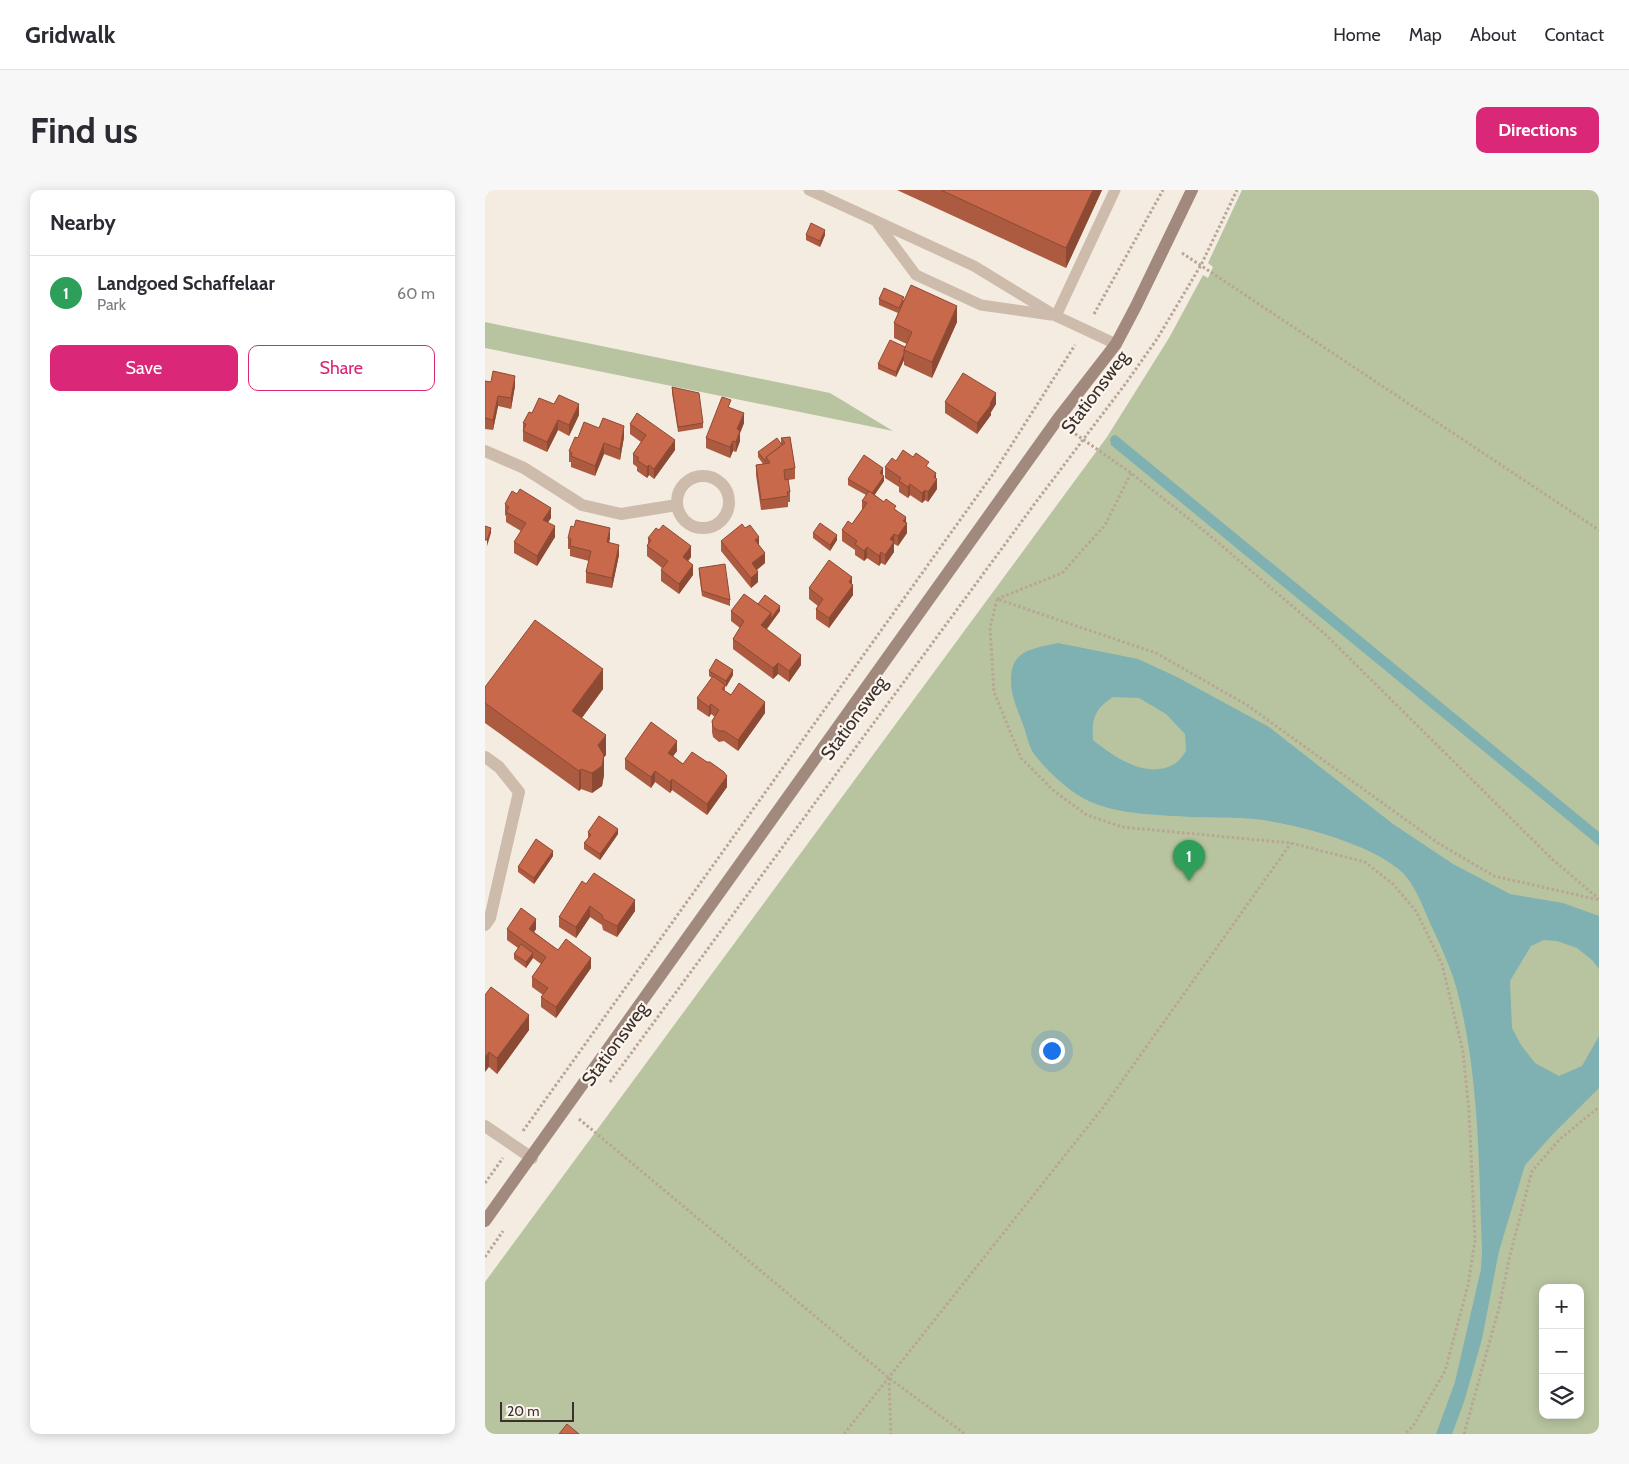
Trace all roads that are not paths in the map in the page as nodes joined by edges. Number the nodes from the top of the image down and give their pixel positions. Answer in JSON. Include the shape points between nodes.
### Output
{"nodes":[{"id":1,"x":809,"y":190,"type":"edge"},
{"id":2,"x":1115,"y":190,"type":"edge"},
{"id":3,"x":1191,"y":190,"type":"edge"},
{"id":4,"x":877,"y":222,"type":"junction"},
{"id":5,"x":1056,"y":316,"type":"junction"},
{"id":6,"x":1116,"y":344,"type":"junction"},
{"id":7,"x":485,"y":451,"type":"edge"},
{"id":8,"x":677,"y":504,"type":"junction"},
{"id":9,"x":485,"y":758,"type":"edge"},
{"id":10,"x":488,"y":921,"type":"edge"},
{"id":11,"x":485,"y":1126,"type":"edge"},
{"id":12,"x":532,"y":1158,"type":"junction"},
{"id":13,"x":485,"y":1221,"type":"edge"}],
"edges":[{"from":1,"to":4,"type":"lane"},
{"from":2,"to":5,"type":"lane"},
{"from":3,"to":6,"type":"main road","name":"Stationsweg"},
{"from":4,"to":5,"type":"lane","via":[[975,266]]},
{"from":4,"to":5,"type":"lane","via":[[916,275],[981,305]]},
{"from":5,"to":6,"type":"lane"},
{"from":6,"to":12,"type":"main road","name":"Stationsweg","via":[[1051,428]]},
{"from":7,"to":8,"type":"street","via":[[524,468],[582,505],[621,514]]},
{"from":8,"to":8,"type":"street","via":[[679,512],[690,524],[705,527],[719,522],[729,500],[717,480],[701,476],[686,482]]},
{"from":9,"to":10,"type":"street","via":[[499,767],[519,792]]},
{"from":11,"to":12,"type":"street"},
{"from":12,"to":13,"type":"main road","name":"Stationsweg"}]}
